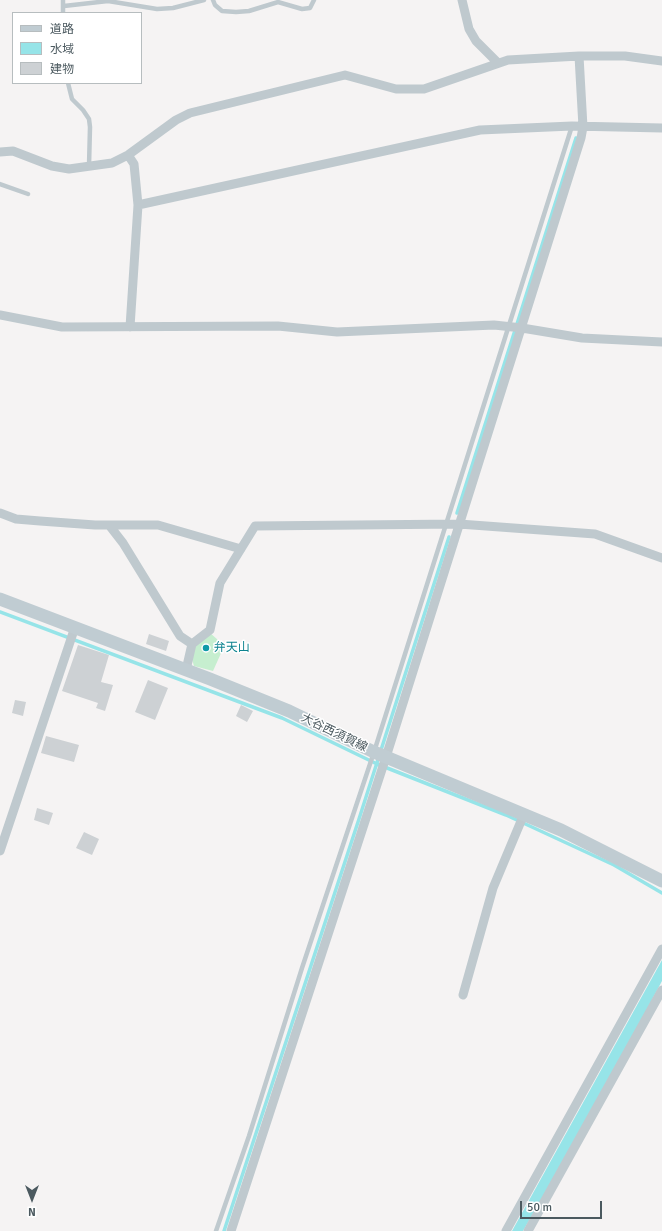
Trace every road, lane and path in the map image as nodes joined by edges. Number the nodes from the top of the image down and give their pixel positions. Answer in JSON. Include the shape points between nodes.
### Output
{"nodes":[{"id":1,"x":62,"y":0,"type":"edge"},
{"id":2,"x":204,"y":0,"type":"edge"},
{"id":3,"x":213,"y":0,"type":"edge"},
{"id":4,"x":314,"y":0,"type":"edge"},
{"id":5,"x":462,"y":0,"type":"edge"},
{"id":6,"x":64,"y":6,"type":"junction"},
{"id":7,"x":63,"y":12,"type":"edge"},
{"id":8,"x":579,"y":56,"type":"junction"},
{"id":9,"x":662,"y":61,"type":"edge"},
{"id":10,"x":498,"y":64,"type":"junction"},
{"id":11,"x":68,"y":84,"type":"edge"},
{"id":12,"x":572,"y":126,"type":"junction"},
{"id":13,"x":582,"y":127,"type":"junction"},
{"id":14,"x":662,"y":128,"type":"edge"},
{"id":15,"x":0,"y":152,"type":"edge"},
{"id":16,"x":128,"y":156,"type":"junction"},
{"id":17,"x":89,"y":168,"type":"junction"},
{"id":18,"x":0,"y":184,"type":"edge"},
{"id":19,"x":28,"y":194,"type":"dead end"},
{"id":20,"x":138,"y":204,"type":"junction"},
{"id":21,"x":0,"y":315,"type":"edge"},
{"id":22,"x":130,"y":327,"type":"junction"},
{"id":23,"x":515,"y":327,"type":"junction"},
{"id":24,"x":662,"y":342,"type":"edge"},
{"id":25,"x":0,"y":514,"type":"edge"},
{"id":26,"x":446,"y":524,"type":"junction"},
{"id":27,"x":459,"y":524,"type":"junction"},
{"id":28,"x":109,"y":525,"type":"junction"},
{"id":29,"x":241,"y":548,"type":"junction"},
{"id":30,"x":662,"y":558,"type":"edge"},
{"id":31,"x":0,"y":599,"type":"edge"},
{"id":32,"x":75,"y":627,"type":"junction"},
{"id":33,"x":192,"y":644,"type":"junction"},
{"id":34,"x":186,"y":670,"type":"junction"},
{"id":35,"x":380,"y":755,"type":"junction"},
{"id":36,"x":524,"y":814,"type":"junction"},
{"id":37,"x":0,"y":851,"type":"edge"},
{"id":38,"x":662,"y":881,"type":"edge"},
{"id":39,"x":662,"y":949,"type":"edge"},
{"id":40,"x":662,"y":990,"type":"edge"},
{"id":41,"x":463,"y":995,"type":"dead end"},
{"id":42,"x":216,"y":1231,"type":"edge"},
{"id":43,"x":231,"y":1231,"type":"edge"},
{"id":44,"x":506,"y":1231,"type":"edge"},
{"id":45,"x":528,"y":1231,"type":"edge"}],
"edges":[{"from":1,"to":6,"type":"lane"},
{"from":2,"to":6,"type":"lane","via":[[173,8],[157,9],[108,1]]},
{"from":3,"to":4,"type":"lane","via":[[222,11],[236,12],[249,11],[278,2],[302,9],[310,8]]},
{"from":5,"to":10,"type":"street","via":[[469,30]]},
{"from":6,"to":7,"type":"lane"},
{"from":8,"to":9,"type":"street","via":[[625,56]]},
{"from":8,"to":10,"type":"street","via":[[508,60]]},
{"from":8,"to":13,"type":"street"},
{"from":10,"to":16,"type":"street","via":[[424,89],[396,89],[345,75],[190,113],[176,120]]},
{"from":11,"to":17,"type":"lane","via":[[72,99],[89,119]]},
{"from":12,"to":13,"type":"street"},
{"from":12,"to":20,"type":"street","via":[[480,130]]},
{"from":12,"to":23,"type":"lane"},
{"from":13,"to":14,"type":"street"},
{"from":13,"to":23,"type":"street","via":[[581,138]]},
{"from":15,"to":17,"type":"street","via":[[13,151],[52,166],[69,169]]},
{"from":16,"to":17,"type":"street"},
{"from":16,"to":20,"type":"street","via":[[134,164]]},
{"from":18,"to":19,"type":"lane"},
{"from":20,"to":22,"type":"street"},
{"from":21,"to":22,"type":"street","via":[[62,327]]},
{"from":22,"to":23,"type":"street","via":[[278,326],[337,332],[494,325]]},
{"from":23,"to":24,"type":"street","via":[[582,338]]},
{"from":23,"to":26,"type":"lane"},
{"from":23,"to":27,"type":"street"},
{"from":25,"to":28,"type":"street","via":[[16,519]]},
{"from":26,"to":27,"type":"street"},
{"from":26,"to":29,"type":"street","via":[[255,526]]},
{"from":26,"to":35,"type":"lane"},
{"from":27,"to":30,"type":"street","via":[[594,534]]},
{"from":27,"to":35,"type":"street"},
{"from":28,"to":29,"type":"street","via":[[158,525]]},
{"from":28,"to":33,"type":"street","via":[[123,543],[180,636]]},
{"from":29,"to":33,"type":"street","via":[[220,583],[210,630]]},
{"from":31,"to":32,"type":"main road","name":"大谷西須賀線"},
{"from":32,"to":34,"type":"main road","name":"大谷西須賀線"},
{"from":32,"to":37,"type":"street"},
{"from":33,"to":34,"type":"street"},
{"from":34,"to":35,"type":"main road","name":"大谷西須賀線","via":[[289,711]]},
{"from":35,"to":36,"type":"main road","name":"大谷西須賀線"},
{"from":35,"to":42,"type":"lane","via":[[302,968]]},
{"from":35,"to":43,"type":"street"},
{"from":36,"to":38,"type":"main road","name":"大谷西須賀線"},
{"from":36,"to":41,"type":"street","via":[[493,888]]},
{"from":39,"to":44,"type":"street"},
{"from":40,"to":45,"type":"street"}]}
